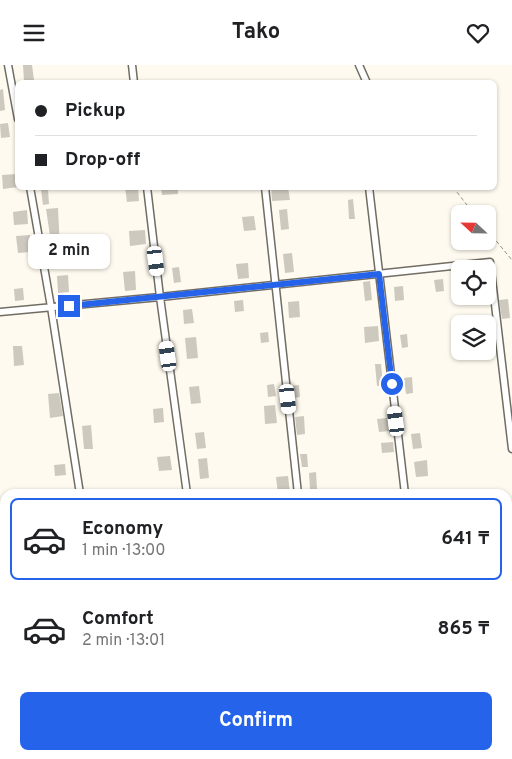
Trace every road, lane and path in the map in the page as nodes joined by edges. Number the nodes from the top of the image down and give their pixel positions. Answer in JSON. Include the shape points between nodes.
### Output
{"nodes":[{"id":1,"x":8,"y":65,"type":"edge"},
{"id":2,"x":132,"y":65,"type":"edge"},
{"id":3,"x":359,"y":65,"type":"edge"},
{"id":4,"x":134,"y":80,"type":"edge"},
{"id":5,"x":366,"y":80,"type":"edge"},
{"id":6,"x":15,"y":103,"type":"edge"},
{"id":7,"x":31,"y":190,"type":"edge"},
{"id":8,"x":147,"y":190,"type":"edge"},
{"id":9,"x":265,"y":190,"type":"edge"},
{"id":10,"x":369,"y":190,"type":"edge"},
{"id":11,"x":455,"y":190,"type":"edge"},
{"id":12,"x":467,"y":205,"type":"edge"},
{"id":13,"x":496,"y":241,"type":"edge"},
{"id":14,"x":512,"y":260,"type":"edge"},
{"id":15,"x":379,"y":274,"type":"junction"},
{"id":16,"x":276,"y":285,"type":"junction"},
{"id":17,"x":160,"y":297,"type":"junction"},
{"id":18,"x":51,"y":307,"type":"junction"},
{"id":19,"x":0,"y":312,"type":"edge"},
{"id":20,"x":512,"y":449,"type":"edge"},
{"id":21,"x":79,"y":489,"type":"edge"},
{"id":22,"x":186,"y":489,"type":"edge"},
{"id":23,"x":297,"y":489,"type":"edge"},
{"id":24,"x":404,"y":489,"type":"edge"}],
"edges":[{"from":1,"to":6,"type":"street"},
{"from":2,"to":4,"type":"street"},
{"from":3,"to":5,"type":"street"},
{"from":7,"to":18,"type":"street"},
{"from":8,"to":17,"type":"street"},
{"from":9,"to":16,"type":"street"},
{"from":10,"to":15,"type":"street"},
{"from":11,"to":12,"type":"path"},
{"from":13,"to":14,"type":"path"},
{"from":15,"to":16,"type":"street"},
{"from":15,"to":20,"type":"street","via":[[490,262]]},
{"from":15,"to":24,"type":"street"},
{"from":16,"to":17,"type":"street"},
{"from":16,"to":23,"type":"street"},
{"from":17,"to":18,"type":"street"},
{"from":17,"to":22,"type":"street"},
{"from":18,"to":19,"type":"street"},
{"from":18,"to":21,"type":"street"}]}
